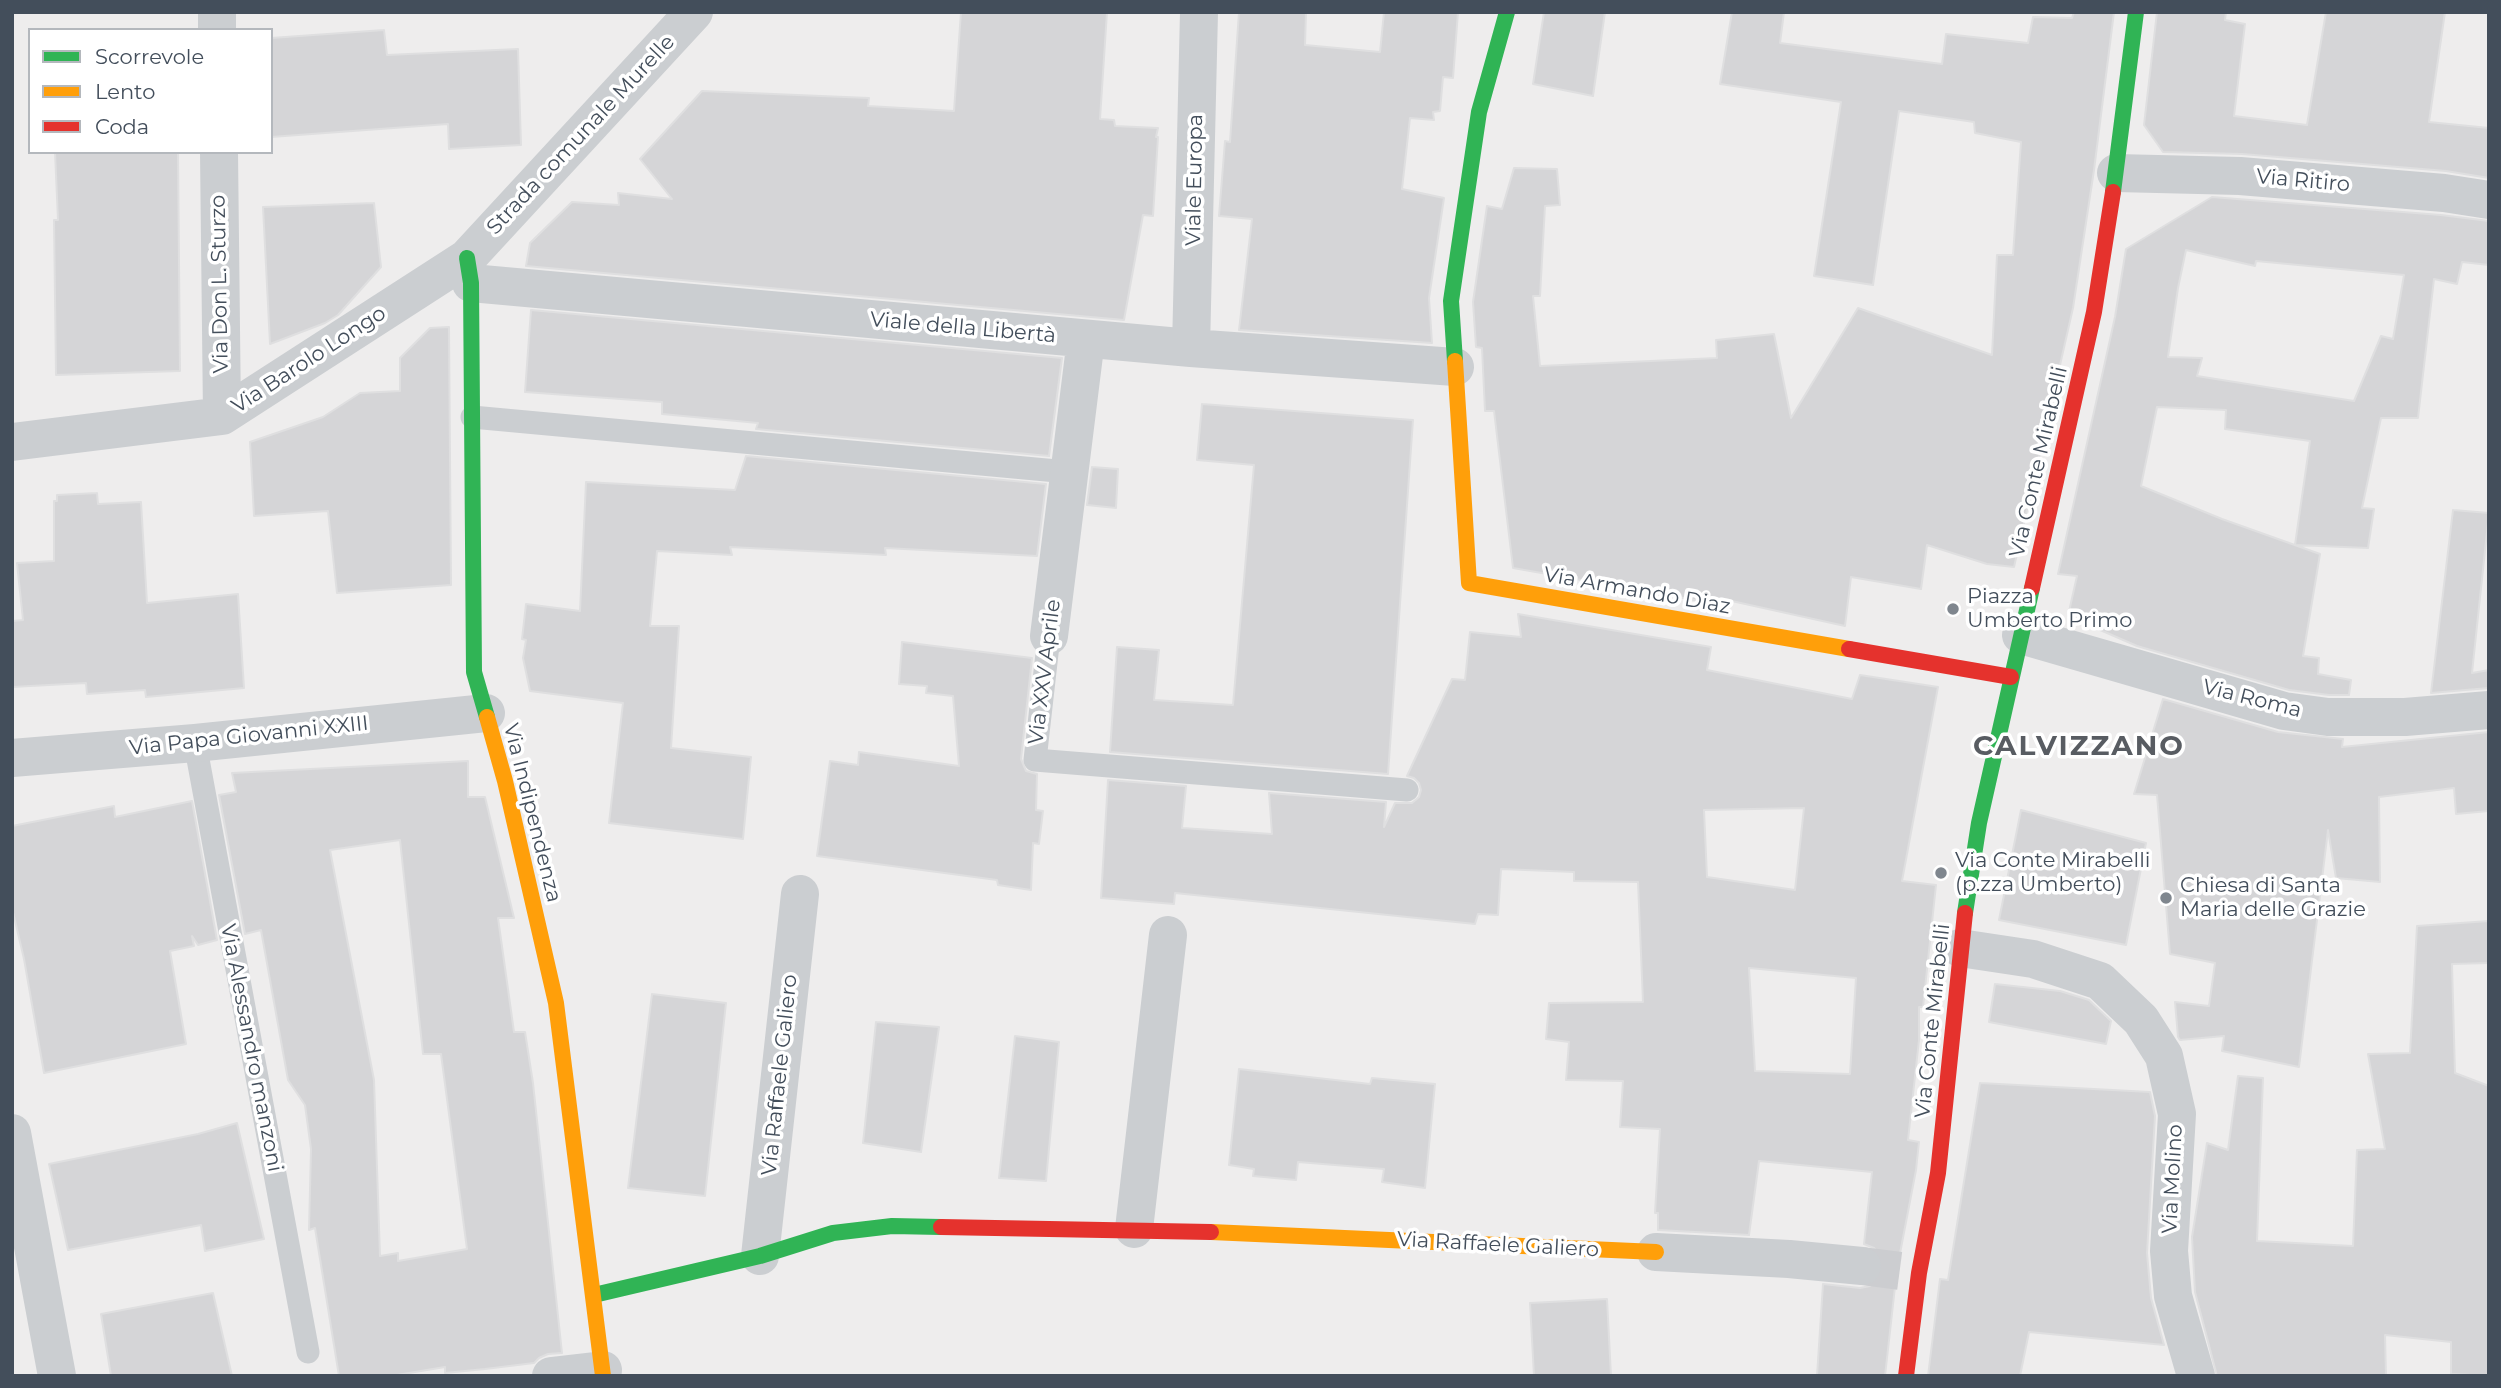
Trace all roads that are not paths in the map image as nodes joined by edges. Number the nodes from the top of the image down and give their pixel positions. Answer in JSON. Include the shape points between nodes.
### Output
{"nodes":[{"id":1,"x":694,"y":12,"type":"edge"},
{"id":2,"x":1199,"y":12,"type":"edge"},
{"id":3,"x":1507,"y":12,"type":"edge"},
{"id":4,"x":2136,"y":12,"type":"edge"},
{"id":5,"x":219,"y":154,"type":"edge"},
{"id":6,"x":2116,"y":173,"type":"junction"},
{"id":7,"x":2489,"y":200,"type":"edge"},
{"id":8,"x":469,"y":270,"type":"junction"},
{"id":9,"x":1086,"y":339,"type":"junction"},
{"id":10,"x":1191,"y":348,"type":"junction"},
{"id":11,"x":1455,"y":367,"type":"junction"},
{"id":12,"x":222,"y":416,"type":"junction"},
{"id":13,"x":472,"y":417,"type":"junction"},
{"id":14,"x":12,"y":442,"type":"edge"},
{"id":15,"x":1068,"y":472,"type":"junction"},
{"id":16,"x":2021,"y":635,"type":"junction"},
{"id":17,"x":1049,"y":636,"type":"joint"},
{"id":18,"x":2011,"y":677,"type":"junction"},
{"id":19,"x":2489,"y":710,"type":"edge"},
{"id":20,"x":486,"y":713,"type":"junction"},
{"id":21,"x":195,"y":743,"type":"junction"},
{"id":22,"x":12,"y":758,"type":"edge"},
{"id":23,"x":1407,"y":790,"type":"dead end"},
{"id":24,"x":800,"y":894,"type":"dead end"},
{"id":25,"x":1168,"y":935,"type":"dead end"},
{"id":26,"x":1960,"y":948,"type":"junction"},
{"id":27,"x":12,"y":1133,"type":"edge"},
{"id":28,"x":1134,"y":1229,"type":"junction"},
{"id":29,"x":1656,"y":1252,"type":"joint"},
{"id":30,"x":760,"y":1256,"type":"junction"},
{"id":31,"x":1862,"y":1266,"type":"tunnel mouth"},
{"id":32,"x":594,"y":1295,"type":"junction"},
{"id":33,"x":308,"y":1352,"type":"dead end"},
{"id":34,"x":603,"y":1373,"type":"edge"},
{"id":35,"x":57,"y":1376,"type":"edge"},
{"id":36,"x":551,"y":1376,"type":"edge"},
{"id":37,"x":1906,"y":1376,"type":"edge"},
{"id":38,"x":2196,"y":1376,"type":"edge"}],
"edges":[{"from":1,"to":8,"type":"street","name":"Strada comunale Murelle"},
{"from":2,"to":10,"type":"street","name":"Viale Europa"},
{"from":3,"to":11,"type":"street","via":[[1479,112],[1451,301]]},
{"from":4,"to":6,"type":"street","name":"Via Conte Mirabelli"},
{"from":5,"to":12,"type":"street","name":"Via Don L. Sturzo"},
{"from":6,"to":7,"type":"street","name":"Via Ritiro","via":[[2240,176]]},
{"from":6,"to":16,"type":"street","name":"Via Conte Mirabelli","via":[[2094,312]]},
{"from":8,"to":9,"type":"street","name":"Viale della Libertà"},
{"from":8,"to":12,"type":"street","name":"Via Barolo Longo"},
{"from":8,"to":13,"type":"street","name":"Via Indipendenza"},
{"from":9,"to":10,"type":"street","name":"Viale della Libertà"},
{"from":9,"to":15,"type":"street","name":"Via XXV Aprile"},
{"from":10,"to":11,"type":"street","name":"Viale della Libertà"},
{"from":11,"to":18,"type":"street","name":"Via Armando Diaz","via":[[1469,583]]},
{"from":12,"to":14,"type":"street","name":"Via Barolo Longo"},
{"from":13,"to":15,"type":"lane"},
{"from":13,"to":20,"type":"street","name":"Via Indipendenza","via":[[474,672]]},
{"from":15,"to":17,"type":"street","name":"Via XXV Aprile"},
{"from":16,"to":18,"type":"street","name":"Via Conte Mirabelli"},
{"from":16,"to":19,"type":"street","name":"Via Roma","via":[[2284,711],[2328,717],[2405,717]]},
{"from":17,"to":23,"type":"lane","name":"Via XXV Aprile","via":[[1035,760]]},
{"from":18,"to":26,"type":"street","name":"Via Conte Mirabelli","via":[[1979,823]]},
{"from":20,"to":21,"type":"street","name":"Via Papa Giovanni XXIII"},
{"from":20,"to":32,"type":"street","name":"Via Indipendenza","via":[[556,1003]]},
{"from":21,"to":22,"type":"street","name":"Via Papa Giovanni XXIII"},
{"from":21,"to":33,"type":"lane","name":"Via Alessandro manzoni"},
{"from":24,"to":30,"type":"street","name":"Via Raffaele Galiero"},
{"from":25,"to":28,"type":"street"},
{"from":26,"to":37,"type":"street","name":"Via Conte Mirabelli","via":[[1938,1173],[1910,1272]]},
{"from":26,"to":38,"type":"street","name":"Via Molino","via":[[2034,959],[2100,981],[2141,1020],[2164,1056],[2177,1114],[2169,1251],[2172,1296]]},
{"from":27,"to":35,"type":"street"},
{"from":28,"to":29,"type":"street","name":"Via Raffaele Galiero"},
{"from":28,"to":30,"type":"street","name":"Via Raffaele Galiero","via":[[892,1226],[833,1233]]},
{"from":29,"to":31,"type":"street","name":"Via Raffaele Galiero"},
{"from":30,"to":32,"type":"street","name":"Via Raffaele Galiero"},
{"from":32,"to":34,"type":"street","name":"Via Indipendenza"},
{"from":34,"to":36,"type":"street"}]}
